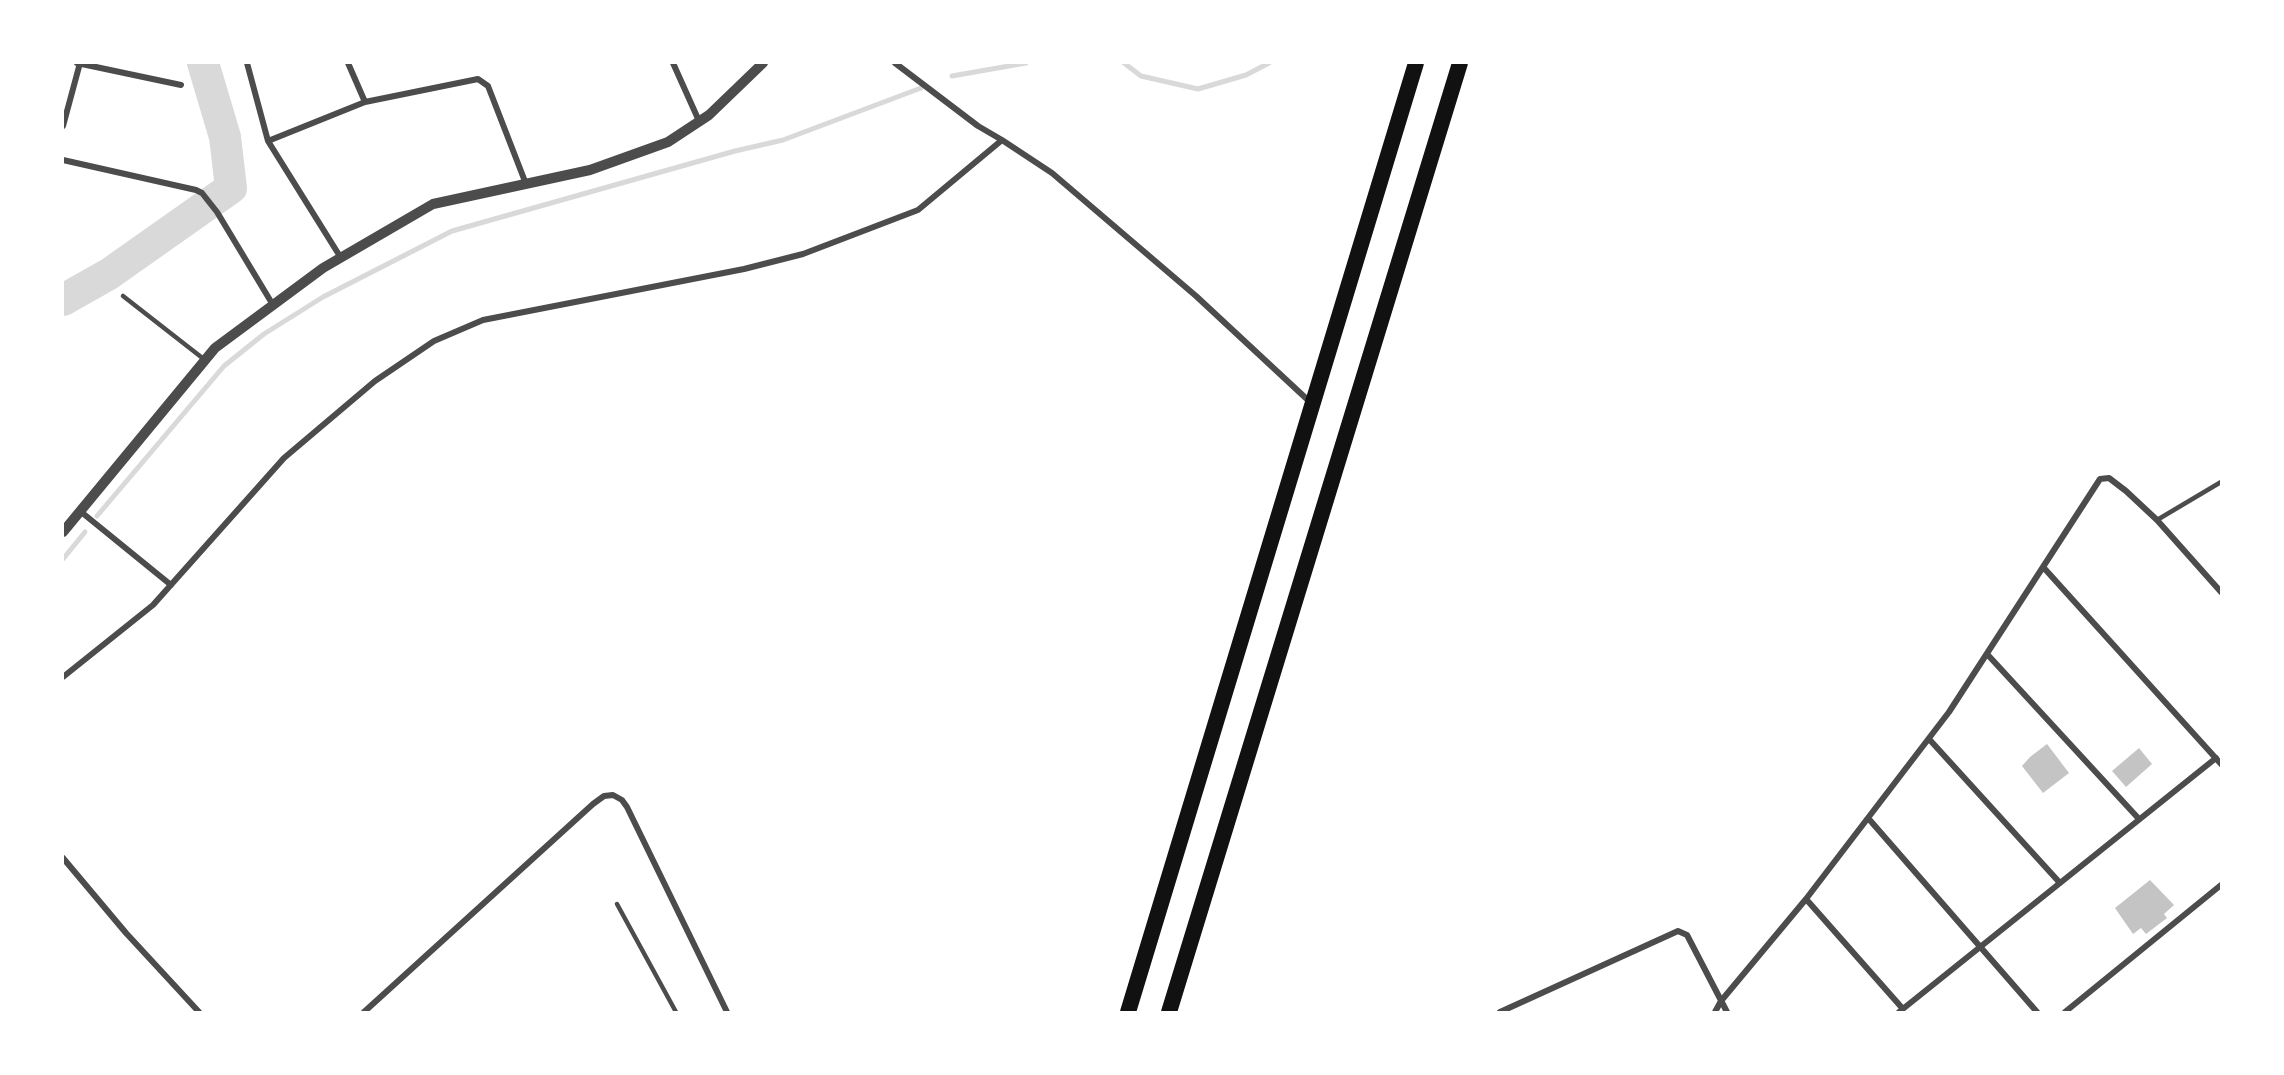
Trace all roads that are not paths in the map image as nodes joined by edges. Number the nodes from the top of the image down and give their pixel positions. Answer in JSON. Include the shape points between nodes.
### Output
{"nodes":[{"id":1,"x":79,"y":63,"type":"edge"},
{"id":2,"x":248,"y":63,"type":"edge"},
{"id":3,"x":348,"y":63,"type":"edge"},
{"id":4,"x":673,"y":63,"type":"edge"},
{"id":5,"x":763,"y":63,"type":"edge"},
{"id":6,"x":895,"y":63,"type":"edge"},
{"id":7,"x":1416,"y":63,"type":"edge"},
{"id":8,"x":1460,"y":63,"type":"edge"},
{"id":9,"x":181,"y":85,"type":"dead end"},
{"id":10,"x":365,"y":102,"type":"junction"},
{"id":11,"x":699,"y":121,"type":"junction"},
{"id":12,"x":63,"y":126,"type":"edge"},
{"id":13,"x":1002,"y":140,"type":"junction"},
{"id":14,"x":268,"y":141,"type":"junction"},
{"id":15,"x":63,"y":160,"type":"edge"},
{"id":16,"x":526,"y":185,"type":"junction"},
{"id":17,"x":341,"y":258,"type":"junction"},
{"id":18,"x":123,"y":296,"type":"dead end"},
{"id":19,"x":273,"y":305,"type":"junction"},
{"id":20,"x":205,"y":360,"type":"junction"},
{"id":21,"x":1316,"y":398,"type":"junction"},
{"id":22,"x":2221,"y":482,"type":"edge"},
{"id":23,"x":80,"y":511,"type":"junction"},
{"id":24,"x":2157,"y":520,"type":"junction"},
{"id":25,"x":63,"y":532,"type":"edge"},
{"id":26,"x":2044,"y":568,"type":"junction"},
{"id":27,"x":171,"y":585,"type":"junction"},
{"id":28,"x":2221,"y":592,"type":"edge"},
{"id":29,"x":1987,"y":654,"type":"junction"},
{"id":30,"x":63,"y":677,"type":"edge"},
{"id":31,"x":1929,"y":739,"type":"junction"},
{"id":32,"x":2216,"y":758,"type":"junction"},
{"id":33,"x":2221,"y":764,"type":"edge"},
{"id":34,"x":1868,"y":818,"type":"junction"},
{"id":35,"x":2139,"y":819,"type":"junction"},
{"id":36,"x":63,"y":858,"type":"edge"},
{"id":37,"x":2060,"y":883,"type":"junction"},
{"id":38,"x":2221,"y":885,"type":"edge"},
{"id":39,"x":1806,"y":899,"type":"junction"},
{"id":40,"x":616,"y":904,"type":"dead end"},
{"id":41,"x":1981,"y":946,"type":"junction"},
{"id":42,"x":1721,"y":1001,"type":"junction"},
{"id":43,"x":1901,"y":1010,"type":"edge"},
{"id":44,"x":199,"y":1012,"type":"edge"},
{"id":45,"x":364,"y":1012,"type":"edge"},
{"id":46,"x":676,"y":1012,"type":"edge"},
{"id":47,"x":727,"y":1012,"type":"edge"},
{"id":48,"x":1128,"y":1012,"type":"edge"},
{"id":49,"x":1169,"y":1012,"type":"edge"},
{"id":50,"x":1500,"y":1012,"type":"edge"},
{"id":51,"x":1715,"y":1012,"type":"edge"},
{"id":52,"x":1727,"y":1012,"type":"edge"},
{"id":53,"x":2037,"y":1012,"type":"edge"},
{"id":54,"x":2065,"y":1012,"type":"edge"}],
"edges":[{"from":1,"to":9,"type":"street"},
{"from":1,"to":12,"type":"street"},
{"from":2,"to":14,"type":"street"},
{"from":3,"to":10,"type":"street"},
{"from":4,"to":11,"type":"street"},
{"from":5,"to":11,"type":"street"},
{"from":6,"to":13,"type":"street"},
{"from":7,"to":21,"type":"highway"},
{"from":8,"to":49,"type":"highway"},
{"from":10,"to":14,"type":"street"},
{"from":10,"to":16,"type":"street","via":[[469,80],[484,82]]},
{"from":11,"to":16,"type":"street","via":[[668,142],[590,170]]},
{"from":13,"to":21,"type":"street","via":[[1061,181]]},
{"from":13,"to":27,"type":"street","via":[[918,210],[803,254],[483,320],[434,341],[375,381],[284,458]]},
{"from":14,"to":17,"type":"street"},
{"from":15,"to":19,"type":"street","via":[[202,193]]},
{"from":16,"to":17,"type":"street","via":[[433,204]]},
{"from":17,"to":19,"type":"street"},
{"from":18,"to":20,"type":"lane"},
{"from":19,"to":20,"type":"street","via":[[215,348]]},
{"from":20,"to":23,"type":"street"},
{"from":21,"to":48,"type":"highway"},
{"from":22,"to":24,"type":"lane"},
{"from":23,"to":25,"type":"street"},
{"from":23,"to":27,"type":"street"},
{"from":24,"to":26,"type":"street","via":[[2109,478],[2103,478]]},
{"from":24,"to":28,"type":"street"},
{"from":26,"to":29,"type":"street"},
{"from":26,"to":32,"type":"street"},
{"from":27,"to":30,"type":"street"},
{"from":29,"to":31,"type":"street"},
{"from":29,"to":35,"type":"street"},
{"from":31,"to":34,"type":"street"},
{"from":31,"to":37,"type":"street"},
{"from":32,"to":33,"type":"street"},
{"from":32,"to":35,"type":"street"},
{"from":34,"to":39,"type":"street"},
{"from":34,"to":41,"type":"street"},
{"from":35,"to":37,"type":"street"},
{"from":36,"to":44,"type":"street"},
{"from":37,"to":41,"type":"street"},
{"from":38,"to":54,"type":"street"},
{"from":39,"to":42,"type":"street"},
{"from":39,"to":43,"type":"street"},
{"from":40,"to":46,"type":"lane"},
{"from":41,"to":43,"type":"street"},
{"from":41,"to":53,"type":"street"},
{"from":42,"to":50,"type":"street","via":[[1687,935],[1678,931]]},
{"from":42,"to":51,"type":"street"},
{"from":42,"to":52,"type":"street"},
{"from":45,"to":47,"type":"street","via":[[593,804],[613,795],[627,807]]}]}
